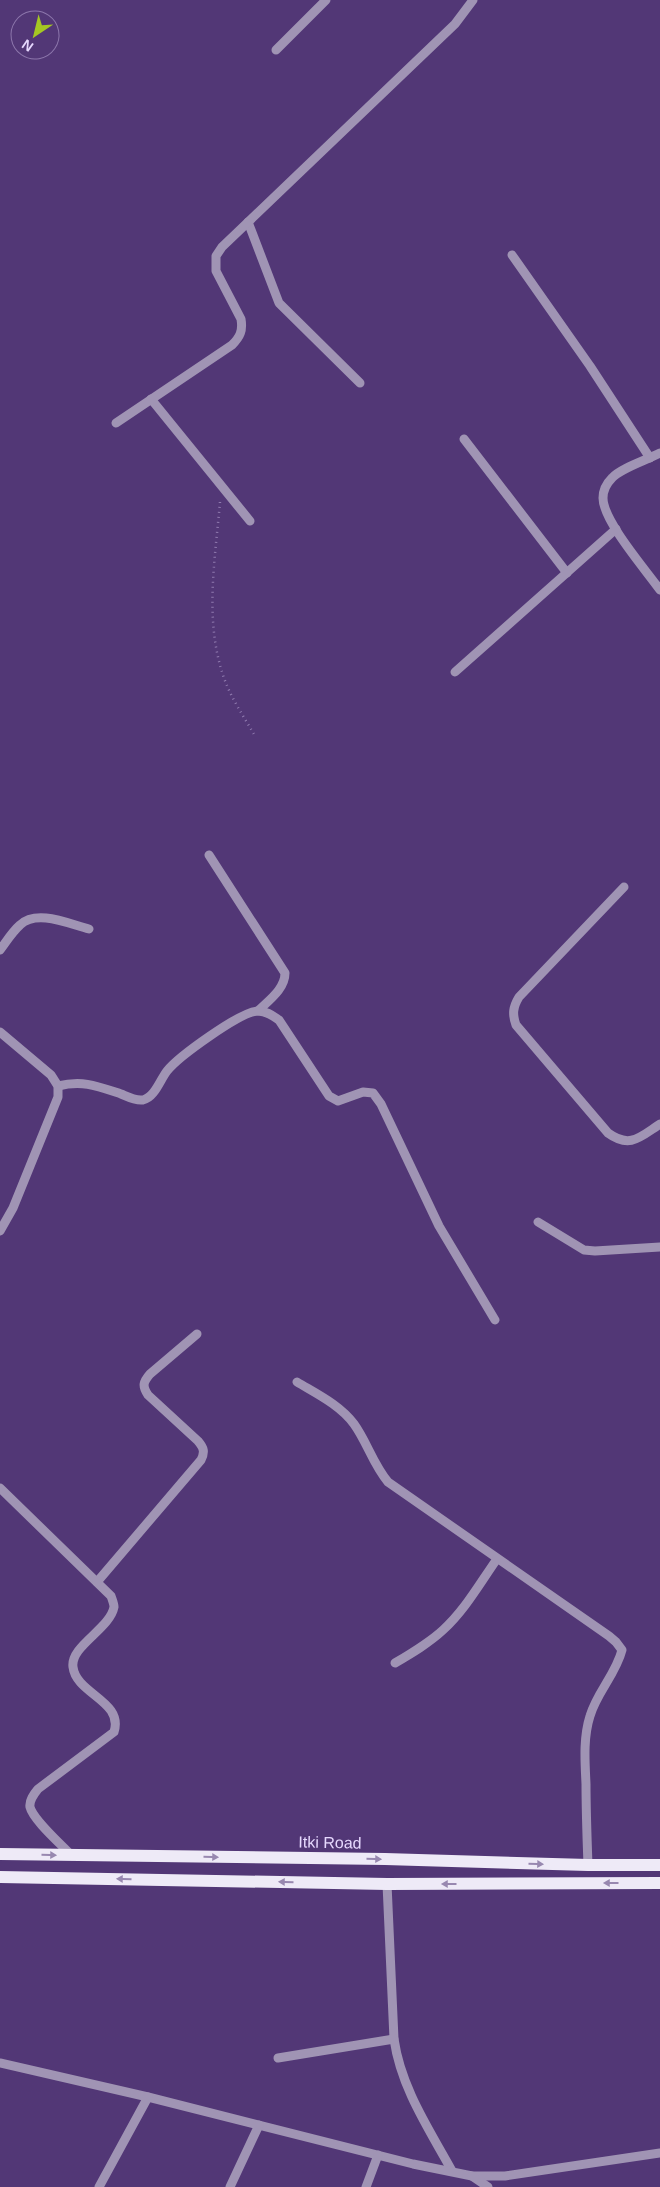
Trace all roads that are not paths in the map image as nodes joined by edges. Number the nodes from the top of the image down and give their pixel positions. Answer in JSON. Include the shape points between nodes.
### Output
{"nodes":[{"id":1,"x":326,"y":0,"type":"edge"},
{"id":2,"x":473,"y":0,"type":"edge"},
{"id":3,"x":276,"y":50,"type":"dead end"},
{"id":4,"x":248,"y":222,"type":"junction"},
{"id":5,"x":512,"y":255,"type":"dead end"},
{"id":6,"x":360,"y":383,"type":"dead end"},
{"id":7,"x":151,"y":399,"type":"junction"},
{"id":8,"x":116,"y":423,"type":"dead end"},
{"id":9,"x":464,"y":439,"type":"dead end"},
{"id":10,"x":660,"y":453,"type":"edge"},
{"id":11,"x":650,"y":458,"type":"junction"},
{"id":12,"x":250,"y":521,"type":"dead end"},
{"id":13,"x":616,"y":529,"type":"junction"},
{"id":14,"x":566,"y":573,"type":"junction"},
{"id":15,"x":660,"y":590,"type":"edge"},
{"id":16,"x":455,"y":672,"type":"dead end"},
{"id":17,"x":209,"y":855,"type":"dead end"},
{"id":18,"x":624,"y":887,"type":"dead end"},
{"id":19,"x":88,"y":929,"type":"dead end"},
{"id":20,"x":0,"y":950,"type":"edge"},
{"id":21,"x":258,"y":1011,"type":"junction"},
{"id":22,"x":0,"y":1032,"type":"edge"},
{"id":23,"x":58,"y":1086,"type":"junction"},
{"id":24,"x":660,"y":1124,"type":"edge"},
{"id":25,"x":538,"y":1222,"type":"dead end"},
{"id":26,"x":0,"y":1231,"type":"edge"},
{"id":27,"x":660,"y":1247,"type":"edge"},
{"id":28,"x":495,"y":1320,"type":"dead end"},
{"id":29,"x":197,"y":1334,"type":"dead end"},
{"id":30,"x":297,"y":1382,"type":"dead end"},
{"id":31,"x":0,"y":1488,"type":"edge"},
{"id":32,"x":497,"y":1559,"type":"junction"},
{"id":33,"x":97,"y":1582,"type":"junction"},
{"id":34,"x":396,"y":1663,"type":"dead end"},
{"id":35,"x":0,"y":1854,"type":"edge"},
{"id":36,"x":72,"y":1856,"type":"junction"},
{"id":37,"x":588,"y":1865,"type":"junction"},
{"id":38,"x":660,"y":1865,"type":"edge"},
{"id":39,"x":0,"y":1877,"type":"edge"},
{"id":40,"x":660,"y":1883,"type":"edge"},
{"id":41,"x":387,"y":1884,"type":"junction"},
{"id":42,"x":394,"y":2038,"type":"junction"},
{"id":43,"x":278,"y":2058,"type":"dead end"},
{"id":44,"x":0,"y":2063,"type":"edge"},
{"id":45,"x":148,"y":2097,"type":"junction"},
{"id":46,"x":259,"y":2126,"type":"junction"},
{"id":47,"x":660,"y":2153,"type":"edge"},
{"id":48,"x":378,"y":2155,"type":"junction"},
{"id":49,"x":452,"y":2172,"type":"junction"},
{"id":50,"x":472,"y":2176,"type":"junction"},
{"id":51,"x":99,"y":2187,"type":"edge"},
{"id":52,"x":230,"y":2187,"type":"edge"},
{"id":53,"x":366,"y":2187,"type":"edge"},
{"id":54,"x":488,"y":2187,"type":"edge"}],
"edges":[{"from":1,"to":3,"type":"street"},
{"from":2,"to":4,"type":"street","via":[[455,24]]},
{"from":4,"to":6,"type":"street","via":[[279,303]]},
{"from":4,"to":7,"type":"street","via":[[222,247],[214,264],[241,320],[239,337],[232,345]]},
{"from":5,"to":11,"type":"street"},
{"from":7,"to":8,"type":"street"},
{"from":7,"to":12,"type":"street"},
{"from":9,"to":14,"type":"street"},
{"from":10,"to":11,"type":"street"},
{"from":11,"to":13,"type":"street","via":[[614,476],[605,486],[605,511]]},
{"from":13,"to":14,"type":"street"},
{"from":13,"to":15,"type":"street"},
{"from":14,"to":16,"type":"street"},
{"from":17,"to":21,"type":"street","via":[[285,973],[285,982]]},
{"from":18,"to":24,"type":"street","via":[[519,997],[513,1017],[516,1025],[616,1139],[636,1140]]},
{"from":19,"to":20,"type":"street","via":[[48,919],[30,919],[21,923]]},
{"from":21,"to":23,"type":"street","via":[[235,1020],[176,1061],[152,1095],[144,1100],[135,1100],[90,1084],[75,1082]]},
{"from":21,"to":28,"type":"street","via":[[279,1020],[329,1096],[338,1101],[363,1092],[373,1093],[439,1226]]},
{"from":22,"to":23,"type":"street","via":[[51,1075]]},
{"from":23,"to":26,"type":"street","via":[[55,1108]]},
{"from":25,"to":27,"type":"street","via":[[584,1250]]},
{"from":29,"to":33,"type":"street","via":[[150,1374],[143,1387],[203,1446],[204,1453]]},
{"from":30,"to":32,"type":"street","via":[[328,1400],[354,1424],[378,1471],[388,1482]]},
{"from":31,"to":33,"type":"street"},
{"from":32,"to":34,"type":"street","via":[[450,1623],[433,1639]]},
{"from":32,"to":37,"type":"street","via":[[609,1636],[622,1650],[620,1660],[597,1698],[587,1730]]},
{"from":33,"to":36,"type":"street","via":[[111,1596],[114,1606],[72,1664],[74,1674],[106,1704],[117,1723],[114,1732],[38,1789],[30,1806],[35,1816]]},
{"from":35,"to":36,"type":"main road","name":"Itki Road","one_way":true},
{"from":36,"to":37,"type":"main road","name":"Itki Road","one_way":true},
{"from":37,"to":38,"type":"main road","name":"Itki Road"},
{"from":41,"to":39,"type":"main road","one_way":true},
{"from":40,"to":41,"type":"main road","one_way":true},
{"from":41,"to":42,"type":"street"},
{"from":42,"to":43,"type":"street"},
{"from":42,"to":49,"type":"street","via":[[397,2061],[405,2082]]},
{"from":44,"to":45,"type":"street"},
{"from":45,"to":46,"type":"street"},
{"from":45,"to":51,"type":"street"},
{"from":46,"to":48,"type":"street"},
{"from":46,"to":52,"type":"street"},
{"from":47,"to":50,"type":"street","via":[[505,2176]]},
{"from":48,"to":49,"type":"street"},
{"from":48,"to":53,"type":"street"},
{"from":49,"to":50,"type":"street"},
{"from":50,"to":54,"type":"street"}]}
